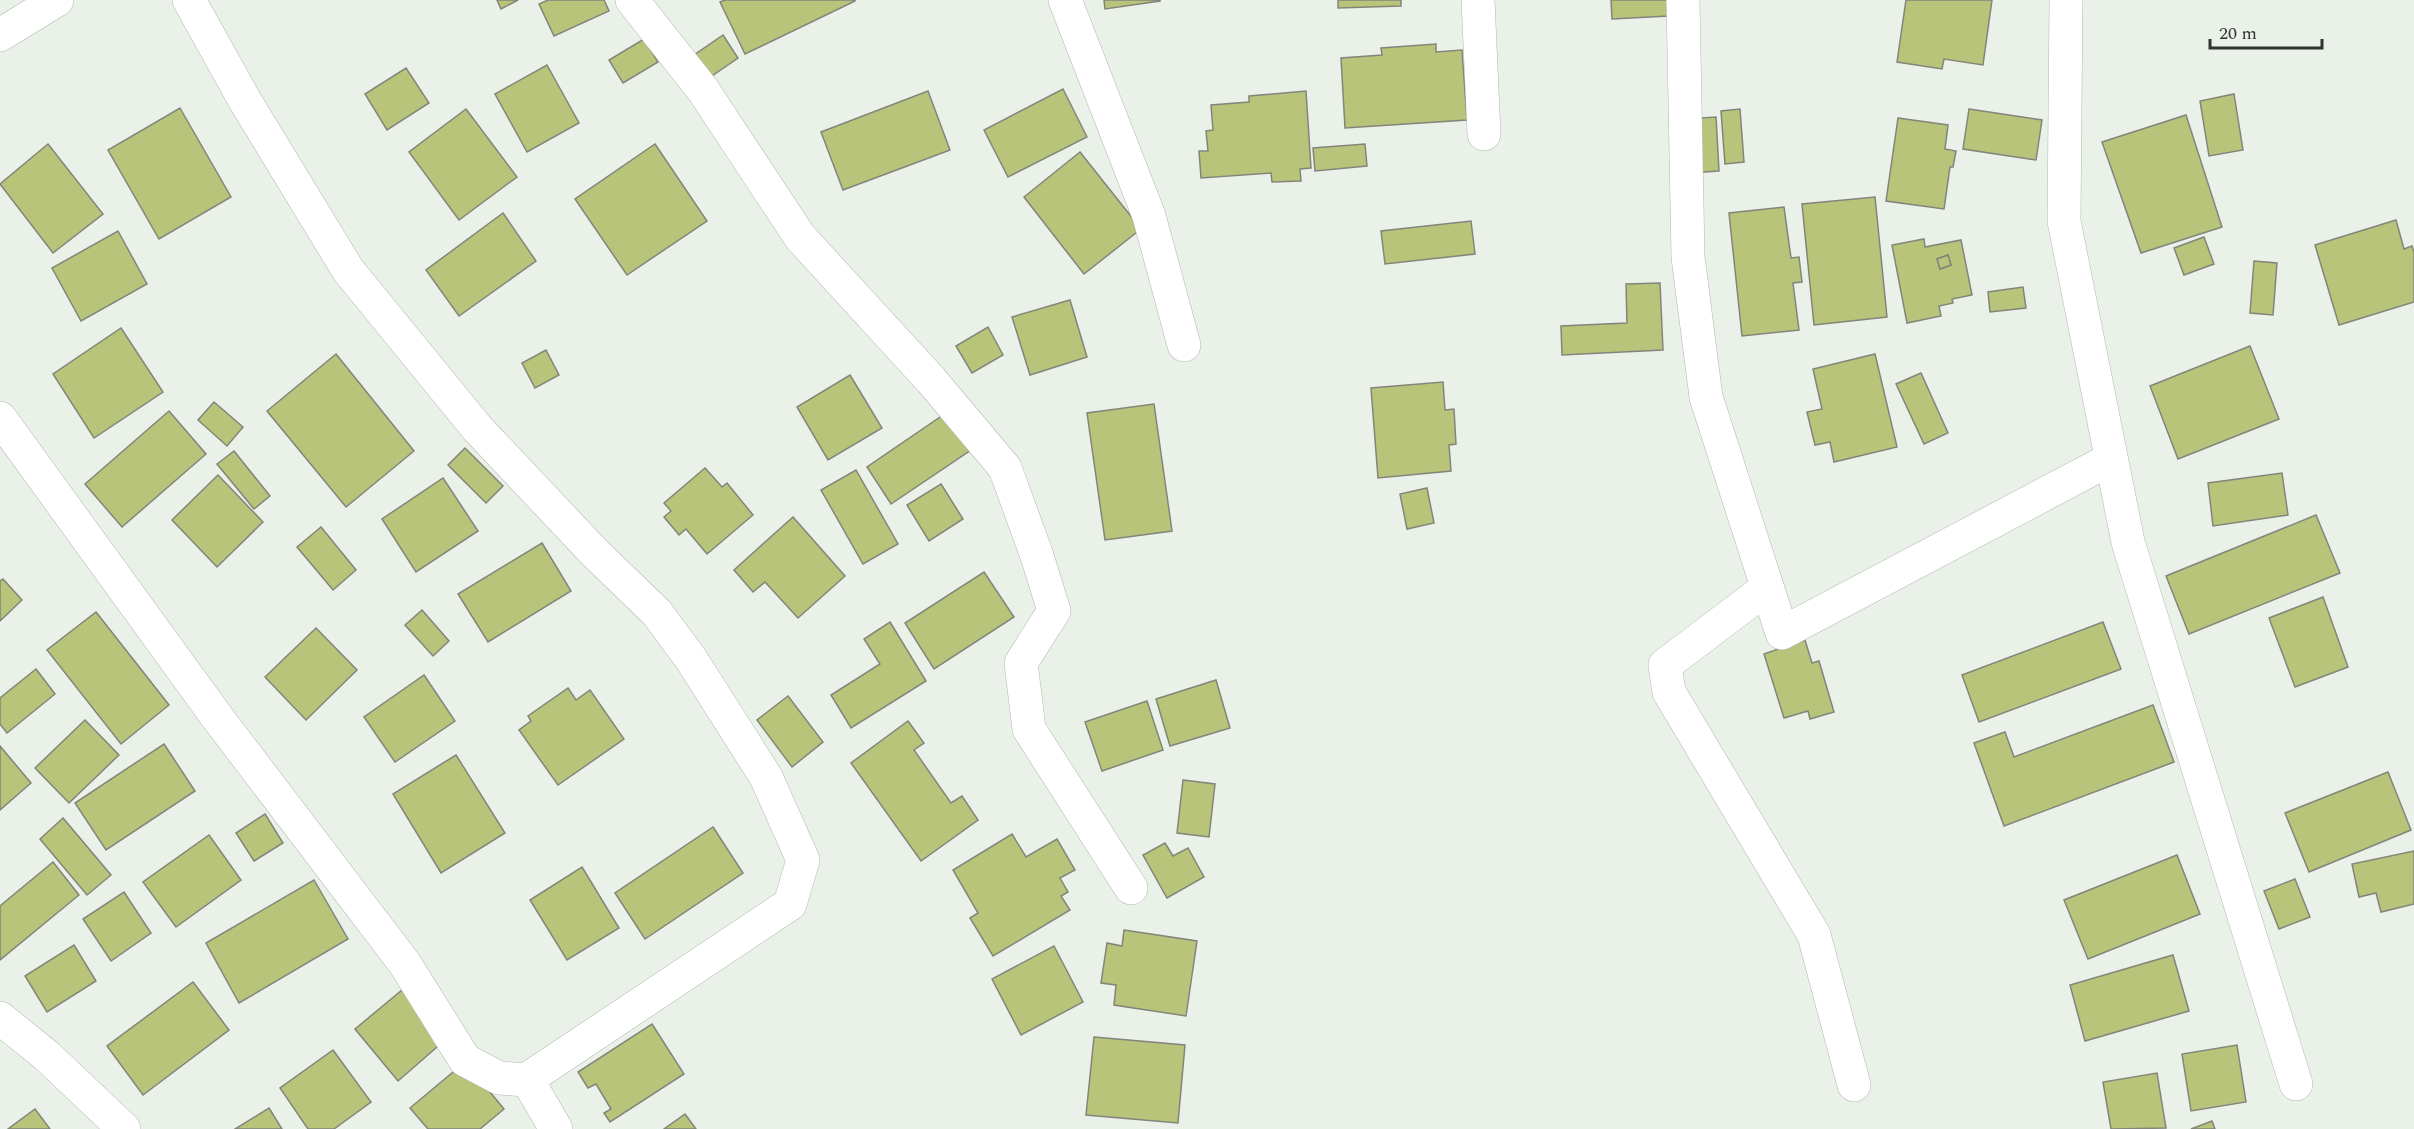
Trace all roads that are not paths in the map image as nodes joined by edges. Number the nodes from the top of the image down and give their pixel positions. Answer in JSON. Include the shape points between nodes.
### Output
{"nodes":[{"id":1,"x":57,"y":0,"type":"edge"},
{"id":2,"x":168,"y":0,"type":"edge"},
{"id":3,"x":632,"y":0,"type":"edge"},
{"id":4,"x":1065,"y":0,"type":"edge"},
{"id":5,"x":1478,"y":0,"type":"edge"},
{"id":6,"x":1683,"y":0,"type":"edge"},
{"id":7,"x":2066,"y":0,"type":"edge"},
{"id":8,"x":193,"y":8,"type":"edge"},
{"id":9,"x":0,"y":35,"type":"edge"},
{"id":10,"x":1484,"y":134,"type":"dead end"},
{"id":11,"x":1184,"y":345,"type":"dead end"},
{"id":12,"x":0,"y":418,"type":"edge"},
{"id":13,"x":2111,"y":459,"type":"junction"},
{"id":14,"x":1767,"y":588,"type":"junction"},
{"id":15,"x":1131,"y":888,"type":"dead end"},
{"id":16,"x":0,"y":1018,"type":"edge"},
{"id":17,"x":527,"y":1079,"type":"junction"},
{"id":18,"x":2296,"y":1083,"type":"dead end"},
{"id":19,"x":1854,"y":1085,"type":"dead end"},
{"id":20,"x":124,"y":1129,"type":"edge"},
{"id":21,"x":556,"y":1129,"type":"edge"}],
"edges":[{"from":1,"to":9,"type":"street"},
{"from":2,"to":8,"type":"street"},
{"from":3,"to":15,"type":"street","via":[[703,90],[800,237],[931,380],[1005,468],[1054,611],[1022,663],[1029,729]]},
{"from":4,"to":11,"type":"street","via":[[1149,216]]},
{"from":5,"to":10,"type":"street"},
{"from":6,"to":14,"type":"street","via":[[1688,257],[1706,397]]},
{"from":7,"to":13,"type":"street","via":[[2064,221]]},
{"from":8,"to":17,"type":"street","via":[[348,270],[477,428],[657,613],[766,777],[803,860],[790,904]]},
{"from":12,"to":17,"type":"street","via":[[217,717],[405,964],[465,1060],[499,1078]]},
{"from":13,"to":14,"type":"street","via":[[1782,633]]},
{"from":13,"to":18,"type":"street","via":[[2128,542]]},
{"from":14,"to":19,"type":"street","via":[[1665,665],[1669,692],[1814,935]]},
{"from":16,"to":20,"type":"street","via":[[47,1056]]},
{"from":17,"to":21,"type":"street"}]}
